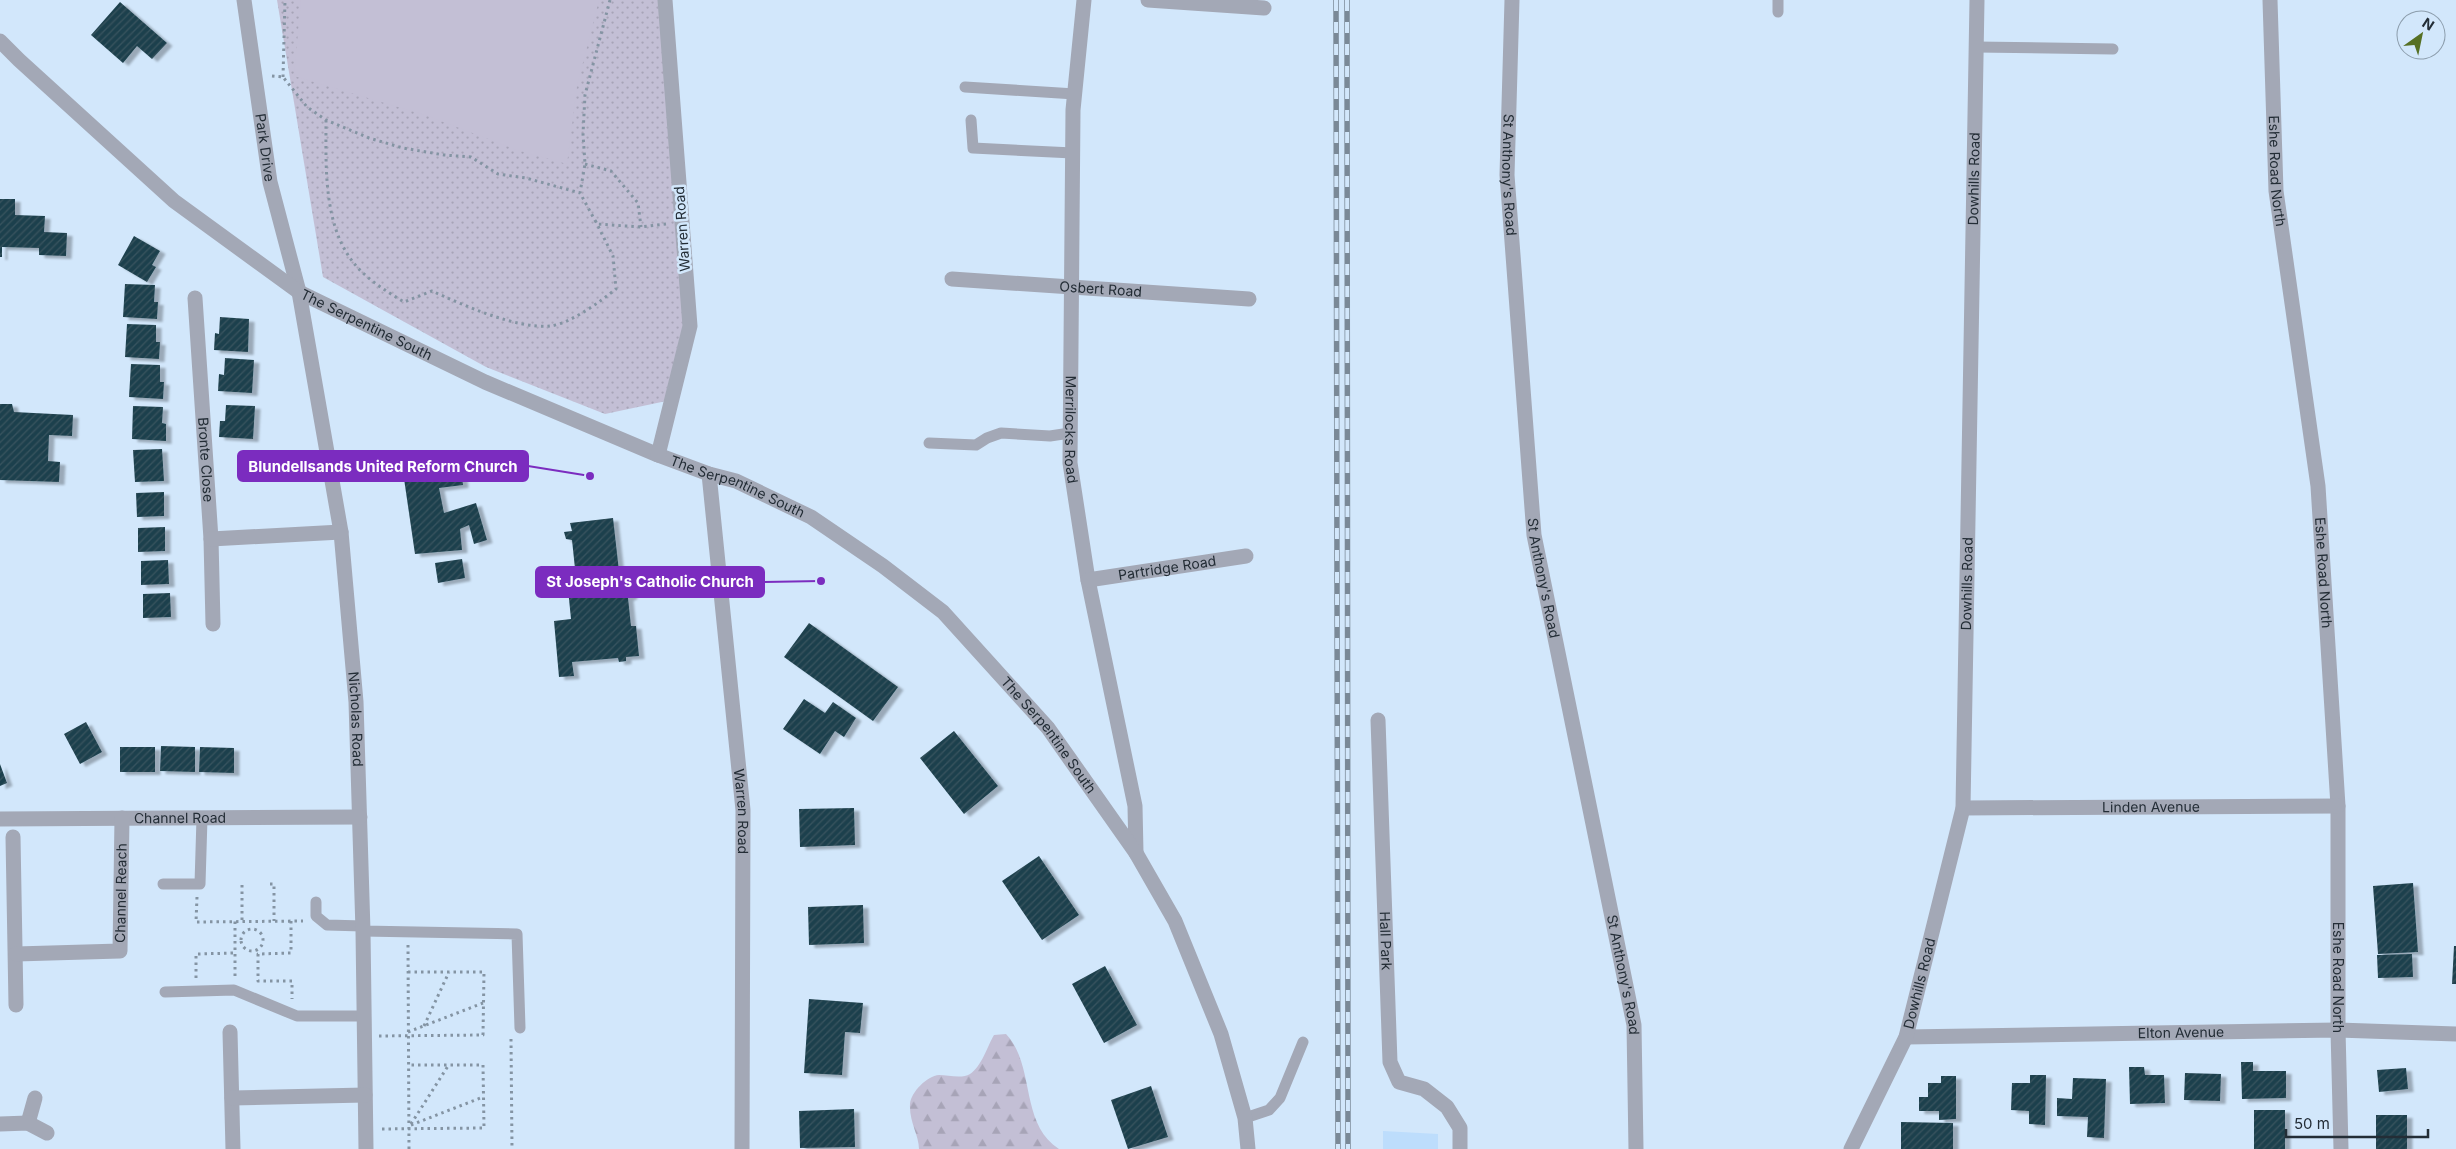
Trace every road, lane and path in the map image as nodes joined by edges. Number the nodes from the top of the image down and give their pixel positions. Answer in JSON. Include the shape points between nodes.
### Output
{"nodes":[{"id":1,"x":244,"y":0,"type":"edge"},
{"id":2,"x":285,"y":0,"type":"edge"},
{"id":3,"x":610,"y":0,"type":"edge"},
{"id":4,"x":665,"y":0,"type":"edge"},
{"id":5,"x":1084,"y":0,"type":"edge"},
{"id":6,"x":1148,"y":0,"type":"edge"},
{"id":7,"x":1512,"y":0,"type":"edge"},
{"id":8,"x":1977,"y":0,"type":"edge"},
{"id":9,"x":2270,"y":0,"type":"edge"},
{"id":10,"x":1264,"y":8,"type":"dead end"},
{"id":11,"x":0,"y":41,"type":"edge"},
{"id":12,"x":1976,"y":47,"type":"junction"},
{"id":13,"x":2112,"y":49,"type":"dead end"},
{"id":14,"x":254,"y":74,"type":"junction"},
{"id":15,"x":283,"y":77,"type":"junction"},
{"id":16,"x":965,"y":87,"type":"dead end"},
{"id":17,"x":1075,"y":94,"type":"junction"},
{"id":18,"x":326,"y":120,"type":"junction"},
{"id":19,"x":971,"y":120,"type":"dead end"},
{"id":20,"x":1073,"y":153,"type":"junction"},
{"id":21,"x":585,"y":164,"type":"junction"},
{"id":22,"x":580,"y":193,"type":"junction"},
{"id":23,"x":595,"y":220,"type":"junction"},
{"id":24,"x":682,"y":224,"type":"junction"},
{"id":25,"x":642,"y":228,"type":"junction"},
{"id":26,"x":952,"y":279,"type":"dead end"},
{"id":27,"x":1071,"y":288,"type":"junction"},
{"id":28,"x":299,"y":292,"type":"junction"},
{"id":29,"x":195,"y":298,"type":"dead end"},
{"id":30,"x":1249,"y":299,"type":"dead end"},
{"id":31,"x":1070,"y":433,"type":"junction"},
{"id":32,"x":928,"y":443,"type":"dead end"},
{"id":33,"x":658,"y":454,"type":"junction"},
{"id":34,"x":709,"y":474,"type":"junction"},
{"id":35,"x":341,"y":532,"type":"junction"},
{"id":36,"x":212,"y":540,"type":"junction"},
{"id":37,"x":1246,"y":556,"type":"dead end"},
{"id":38,"x":1088,"y":580,"type":"junction"},
{"id":39,"x":213,"y":624,"type":"dead end"},
{"id":40,"x":1378,"y":720,"type":"dead end"},
{"id":41,"x":2338,"y":806,"type":"junction"},
{"id":42,"x":1963,"y":808,"type":"junction"},
{"id":43,"x":360,"y":817,"type":"junction"},
{"id":44,"x":122,"y":818,"type":"junction"},
{"id":45,"x":202,"y":818,"type":"junction"},
{"id":46,"x":0,"y":819,"type":"edge"},
{"id":47,"x":13,"y":837,"type":"dead end"},
{"id":48,"x":1136,"y":854,"type":"junction"},
{"id":49,"x":163,"y":884,"type":"dead end"},
{"id":50,"x":197,"y":884,"type":"junction"},
{"id":51,"x":270,"y":884,"type":"dead end"},
{"id":52,"x":242,"y":885,"type":"dead end"},
{"id":53,"x":316,"y":902,"type":"dead end"},
{"id":54,"x":322,"y":920,"type":"junction"},
{"id":55,"x":234,"y":921,"type":"junction"},
{"id":56,"x":242,"y":921,"type":"junction"},
{"id":57,"x":252,"y":921,"type":"junction"},
{"id":58,"x":274,"y":921,"type":"junction"},
{"id":59,"x":291,"y":921,"type":"junction"},
{"id":60,"x":252,"y":929,"type":"junction"},
{"id":61,"x":363,"y":929,"type":"junction"},
{"id":62,"x":408,"y":932,"type":"junction"},
{"id":63,"x":235,"y":941,"type":"junction"},
{"id":64,"x":241,"y":941,"type":"junction"},
{"id":65,"x":257,"y":950,"type":"junction"},
{"id":66,"x":234,"y":953,"type":"junction"},
{"id":67,"x":16,"y":954,"type":"junction"},
{"id":68,"x":259,"y":954,"type":"junction"},
{"id":69,"x":408,"y":972,"type":"junction"},
{"id":70,"x":449,"y":972,"type":"junction"},
{"id":71,"x":196,"y":991,"type":"junction"},
{"id":72,"x":234,"y":991,"type":"junction"},
{"id":73,"x":165,"y":992,"type":"dead end"},
{"id":74,"x":483,"y":1003,"type":"junction"},
{"id":75,"x":16,"y":1005,"type":"dead end"},
{"id":76,"x":292,"y":1014,"type":"junction"},
{"id":77,"x":364,"y":1016,"type":"junction"},
{"id":78,"x":424,"y":1026,"type":"junction"},
{"id":79,"x":520,"y":1028,"type":"joint"},
{"id":80,"x":2338,"y":1030,"type":"junction"},
{"id":81,"x":230,"y":1032,"type":"dead end"},
{"id":82,"x":408,"y":1034,"type":"junction"},
{"id":83,"x":2456,"y":1034,"type":"edge"},
{"id":84,"x":364,"y":1036,"type":"junction"},
{"id":85,"x":1906,"y":1037,"type":"junction"},
{"id":86,"x":1303,"y":1042,"type":"dead end"},
{"id":87,"x":408,"y":1065,"type":"junction"},
{"id":88,"x":448,"y":1065,"type":"junction"},
{"id":89,"x":364,"y":1095,"type":"junction"},
{"id":90,"x":484,"y":1097,"type":"junction"},
{"id":91,"x":35,"y":1098,"type":"dead end"},
{"id":92,"x":232,"y":1098,"type":"junction"},
{"id":93,"x":1245,"y":1118,"type":"junction"},
{"id":94,"x":0,"y":1124,"type":"edge"},
{"id":95,"x":28,"y":1124,"type":"junction"},
{"id":96,"x":410,"y":1127,"type":"junction"},
{"id":97,"x":365,"y":1129,"type":"junction"},
{"id":98,"x":47,"y":1133,"type":"dead end"},
{"id":99,"x":233,"y":1149,"type":"edge"},
{"id":100,"x":366,"y":1149,"type":"edge"},
{"id":101,"x":409,"y":1149,"type":"edge"},
{"id":102,"x":512,"y":1149,"type":"edge"},
{"id":103,"x":742,"y":1149,"type":"edge"},
{"id":104,"x":1248,"y":1149,"type":"edge"},
{"id":105,"x":1460,"y":1149,"type":"edge"},
{"id":106,"x":1636,"y":1149,"type":"edge"},
{"id":107,"x":1851,"y":1149,"type":"edge"},
{"id":108,"x":2341,"y":1149,"type":"edge"}],
"edges":[{"from":1,"to":14,"type":"street","name":"Park Drive"},
{"from":2,"to":15,"type":"path"},
{"from":3,"to":21,"type":"path","via":[[585,95]]},
{"from":4,"to":24,"type":"street","name":"Warren Road"},
{"from":5,"to":17,"type":"street","name":"Merrilocks Road"},
{"from":6,"to":10,"type":"street"},
{"from":7,"to":106,"type":"street","name":"St Anthony's Road","via":[[1507,175],[1534,535],[1634,1025]]},
{"from":8,"to":12,"type":"street","name":"Dowhills Road"},
{"from":9,"to":41,"type":"street","name":"Eshe Road North","via":[[2276,191],[2318,486]]},
{"from":11,"to":28,"type":"street","name":"The Serpentine South","via":[[174,201]]},
{"from":12,"to":13,"type":"lane"},
{"from":12,"to":42,"type":"street","name":"Dowhills Road"},
{"from":14,"to":15,"type":"path"},
{"from":14,"to":28,"type":"street","name":"Park Drive","via":[[270,182]]},
{"from":15,"to":18,"type":"path","via":[[307,107]]},
{"from":16,"to":17,"type":"lane"},
{"from":17,"to":20,"type":"street","name":"Merrilocks Road"},
{"from":18,"to":22,"type":"path","via":[[403,148],[471,157],[498,174]]},
{"from":18,"to":23,"type":"path","via":[[327,188],[334,227],[352,261],[377,285],[404,302],[432,291],[509,321],[551,326],[592,308],[616,289],[613,256]]},
{"from":19,"to":20,"type":"lane","via":[[973,148]]},
{"from":20,"to":27,"type":"street","name":"Merrilocks Road"},
{"from":21,"to":22,"type":"path"},
{"from":21,"to":25,"type":"path","via":[[611,171],[638,203]]},
{"from":22,"to":23,"type":"path"},
{"from":23,"to":25,"type":"path","via":[[597,224]]},
{"from":24,"to":25,"type":"path"},
{"from":24,"to":33,"type":"street","name":"Warren Road","via":[[690,326]]},
{"from":26,"to":27,"type":"street","name":"Osbert Road"},
{"from":27,"to":30,"type":"street","name":"Osbert Road"},
{"from":27,"to":31,"type":"street","name":"Merrilocks Road"},
{"from":28,"to":33,"type":"street","name":"The Serpentine South","via":[[484,382]]},
{"from":28,"to":35,"type":"street","name":"Nicholas Road"},
{"from":29,"to":36,"type":"street","name":"Bronte Close"},
{"from":31,"to":32,"type":"lane","via":[[1050,436],[1001,432],[976,445]]},
{"from":31,"to":38,"type":"street","name":"Merrilocks Road","via":[[1070,463]]},
{"from":33,"to":34,"type":"street","name":"The Serpentine South"},
{"from":34,"to":48,"type":"street","name":"The Serpentine South","via":[[736,481],[811,518],[943,612],[1048,728]]},
{"from":34,"to":103,"type":"street","name":"Warren Road","via":[[743,810]]},
{"from":35,"to":36,"type":"street"},
{"from":35,"to":43,"type":"street","name":"Nicholas Road","via":[[356,702]]},
{"from":36,"to":39,"type":"street","name":"Bronte Close"},
{"from":37,"to":38,"type":"street","name":"Partridge Road"},
{"from":38,"to":48,"type":"street","name":"Merrilocks Road","via":[[1135,806]]},
{"from":40,"to":105,"type":"street","name":"Hall Park","via":[[1390,1062],[1399,1082],[1424,1089],[1447,1107],[1460,1128]]},
{"from":41,"to":42,"type":"street","name":"Linden Avenue"},
{"from":41,"to":80,"type":"street","name":"Eshe Road North"},
{"from":42,"to":85,"type":"street","name":"Dowhills Road"},
{"from":43,"to":45,"type":"street","name":"Channel Road"},
{"from":43,"to":61,"type":"street","name":"Nicholas Road"},
{"from":44,"to":45,"type":"street","name":"Channel Road"},
{"from":44,"to":46,"type":"street","name":"Channel Road"},
{"from":44,"to":67,"type":"street","name":"Channel Reach","via":[[120,951]]},
{"from":45,"to":50,"type":"lane","via":[[200,884]]},
{"from":47,"to":67,"type":"street"},
{"from":48,"to":93,"type":"street","name":"The Serpentine South","via":[[1175,920],[1221,1034]]},
{"from":49,"to":50,"type":"lane"},
{"from":50,"to":55,"type":"path","via":[[196,922]]},
{"from":51,"to":58,"type":"path","via":[[274,884]]},
{"from":52,"to":56,"type":"path"},
{"from":53,"to":54,"type":"lane","via":[[316,916]]},
{"from":54,"to":59,"type":"path"},
{"from":54,"to":61,"type":"lane","via":[[327,925]]},
{"from":55,"to":56,"type":"path"},
{"from":55,"to":63,"type":"path"},
{"from":56,"to":57,"type":"path"},
{"from":57,"to":58,"type":"path"},
{"from":57,"to":60,"type":"path"},
{"from":58,"to":59,"type":"path"},
{"from":59,"to":68,"type":"path","via":[[291,953]]},
{"from":60,"to":64,"type":"path","via":[[246,931]]},
{"from":60,"to":65,"type":"path","via":[[261,936]]},
{"from":61,"to":62,"type":"lane"},
{"from":61,"to":77,"type":"street","name":"Nicholas Road"},
{"from":62,"to":69,"type":"path"},
{"from":62,"to":79,"type":"lane","via":[[517,934]]},
{"from":63,"to":64,"type":"path"},
{"from":63,"to":66,"type":"path"},
{"from":64,"to":65,"type":"path","via":[[245,949]]},
{"from":65,"to":68,"type":"path"},
{"from":66,"to":71,"type":"path","via":[[196,954]]},
{"from":66,"to":72,"type":"path"},
{"from":67,"to":75,"type":"street"},
{"from":68,"to":76,"type":"path","via":[[258,981],[292,981]]},
{"from":69,"to":70,"type":"path"},
{"from":69,"to":82,"type":"path"},
{"from":70,"to":74,"type":"path","via":[[484,972]]},
{"from":70,"to":78,"type":"path"},
{"from":71,"to":72,"type":"lane"},
{"from":71,"to":73,"type":"lane"},
{"from":72,"to":76,"type":"lane"},
{"from":74,"to":78,"type":"path"},
{"from":74,"to":82,"type":"path","via":[[483,1035]]},
{"from":76,"to":77,"type":"lane"},
{"from":77,"to":84,"type":"street","name":"Nicholas Road"},
{"from":78,"to":82,"type":"path"},
{"from":79,"to":102,"type":"path","via":[[511,1028]]},
{"from":80,"to":83,"type":"street","name":"Elton Avenue"},
{"from":80,"to":85,"type":"street","name":"Elton Avenue"},
{"from":80,"to":108,"type":"street","name":"Eshe Road North"},
{"from":81,"to":92,"type":"street"},
{"from":82,"to":84,"type":"path"},
{"from":82,"to":87,"type":"path"},
{"from":84,"to":89,"type":"street","name":"Nicholas Road"},
{"from":85,"to":107,"type":"street","name":"Dowhills Road"},
{"from":86,"to":93,"type":"lane","via":[[1280,1098],[1269,1110]]},
{"from":87,"to":88,"type":"path"},
{"from":87,"to":96,"type":"path"},
{"from":88,"to":90,"type":"path","via":[[483,1066]]},
{"from":88,"to":96,"type":"path"},
{"from":89,"to":92,"type":"street"},
{"from":89,"to":97,"type":"street","name":"Nicholas Road"},
{"from":90,"to":96,"type":"path"},
{"from":90,"to":96,"type":"path","via":[[484,1128]]},
{"from":91,"to":95,"type":"street"},
{"from":92,"to":99,"type":"street"},
{"from":93,"to":104,"type":"street","name":"The Serpentine South"},
{"from":94,"to":95,"type":"street"},
{"from":95,"to":98,"type":"street"},
{"from":96,"to":97,"type":"path"},
{"from":96,"to":101,"type":"path"},
{"from":97,"to":100,"type":"street","name":"Nicholas Road"}]}
